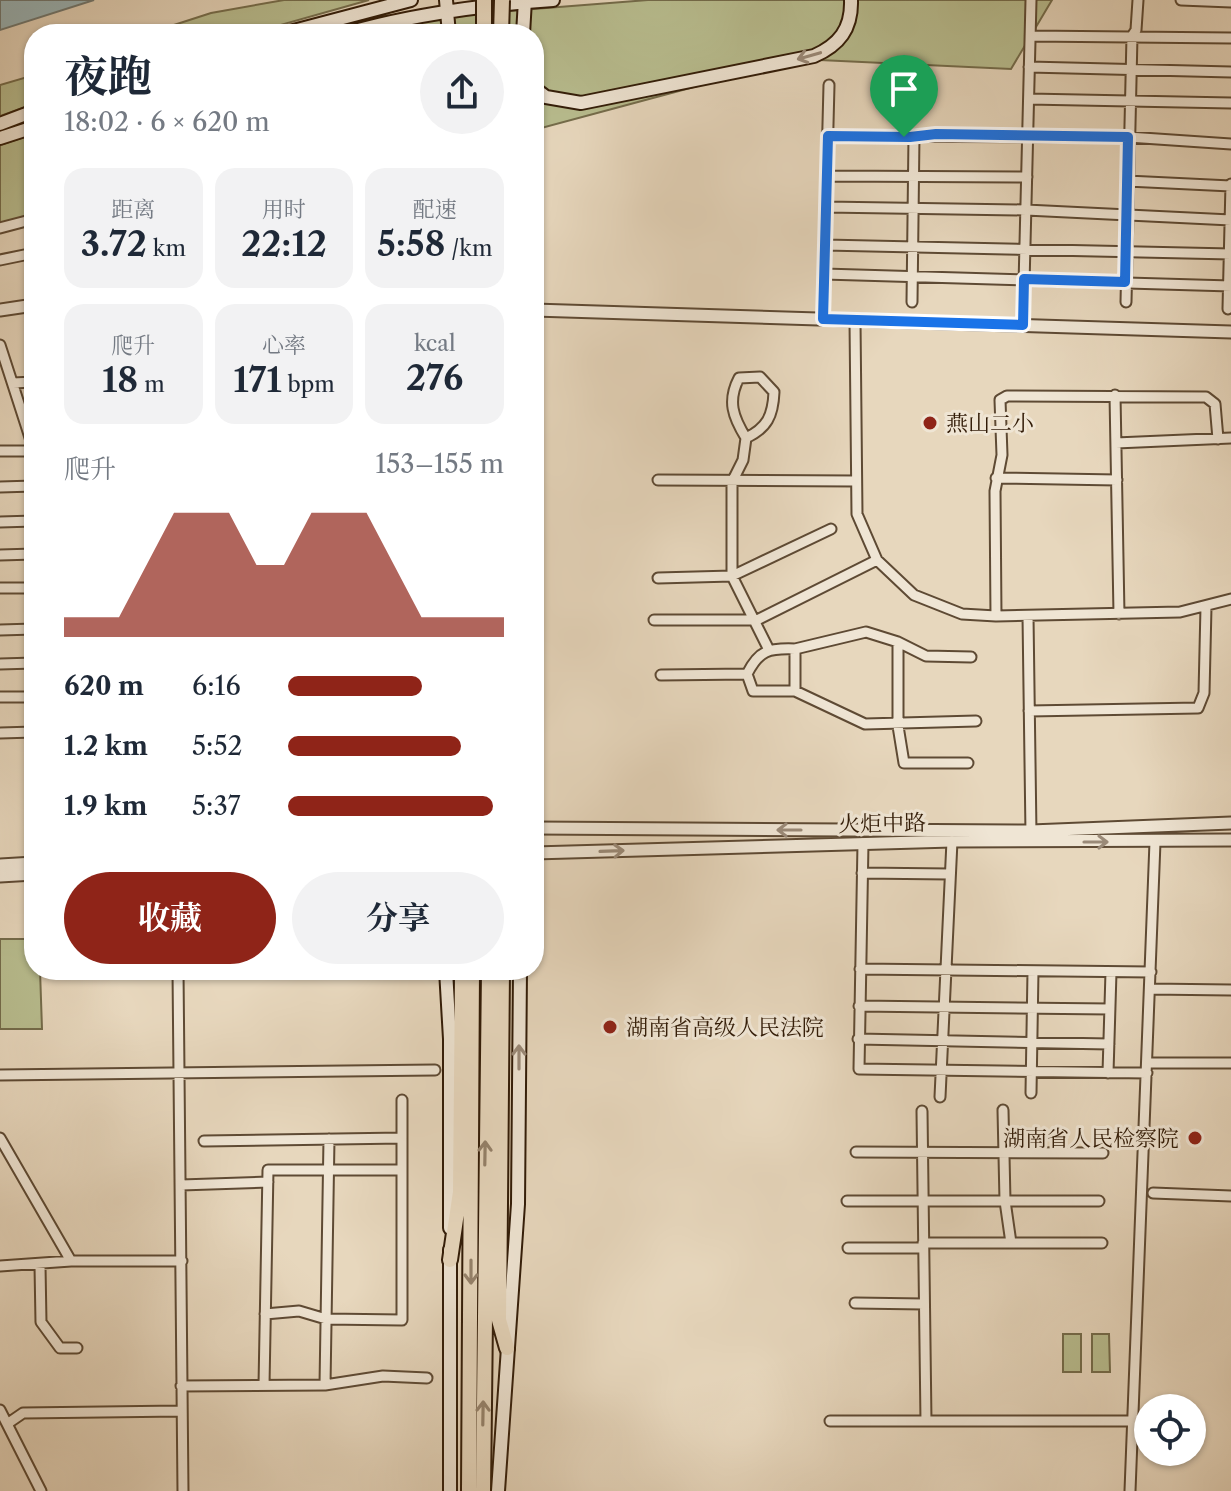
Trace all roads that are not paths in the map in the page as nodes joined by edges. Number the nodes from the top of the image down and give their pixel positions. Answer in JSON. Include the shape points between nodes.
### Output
{"nodes":[{"id":1,"x":411,"y":0,"type":"edge"},
{"id":2,"x":484,"y":0,"type":"edge"},
{"id":3,"x":502,"y":0,"type":"edge"},
{"id":4,"x":553,"y":0,"type":"edge"},
{"id":5,"x":851,"y":0,"type":"edge"},
{"id":6,"x":1031,"y":0,"type":"edge"},
{"id":7,"x":1138,"y":0,"type":"edge"},
{"id":8,"x":1181,"y":0,"type":"edge"},
{"id":9,"x":525,"y":1,"type":"edge"},
{"id":10,"x":1231,"y":2,"type":"edge"},
{"id":11,"x":447,"y":5,"type":"edge"},
{"id":12,"x":320,"y":24,"type":"edge"},
{"id":13,"x":378,"y":24,"type":"edge"},
{"id":14,"x":484,"y":24,"type":"edge"},
{"id":15,"x":503,"y":24,"type":"edge"},
{"id":16,"x":524,"y":24,"type":"edge"},
{"id":17,"x":1030,"y":36,"type":"junction"},
{"id":18,"x":1132,"y":36,"type":"junction"},
{"id":19,"x":1231,"y":38,"type":"edge"},
{"id":20,"x":1029,"y":67,"type":"junction"},
{"id":21,"x":1131,"y":68,"type":"junction"},
{"id":22,"x":1231,"y":72,"type":"edge"},
{"id":23,"x":829,"y":85,"type":"dead end"},
{"id":24,"x":544,"y":96,"type":"edge"},
{"id":25,"x":1029,"y":99,"type":"junction"},
{"id":26,"x":1129,"y":101,"type":"junction"},
{"id":27,"x":1231,"y":103,"type":"edge"},
{"id":28,"x":24,"y":115,"type":"edge"},
{"id":29,"x":0,"y":124,"type":"edge"},
{"id":30,"x":24,"y":130,"type":"edge"},
{"id":31,"x":1028,"y":135,"type":"junction"},
{"id":32,"x":828,"y":136,"type":"junction"},
{"id":33,"x":914,"y":136,"type":"junction"},
{"id":34,"x":1128,"y":137,"type":"junction"},
{"id":35,"x":0,"y":138,"type":"edge"},
{"id":36,"x":1231,"y":144,"type":"edge"},
{"id":37,"x":827,"y":176,"type":"junction"},
{"id":38,"x":914,"y":177,"type":"junction"},
{"id":39,"x":1027,"y":177,"type":"junction"},
{"id":40,"x":1127,"y":181,"type":"junction"},
{"id":41,"x":1231,"y":185,"type":"edge"},
{"id":42,"x":826,"y":207,"type":"junction"},
{"id":43,"x":912,"y":208,"type":"junction"},
{"id":44,"x":1026,"y":210,"type":"junction"},
{"id":45,"x":1126,"y":215,"type":"junction"},
{"id":46,"x":1230,"y":220,"type":"edge"},
{"id":47,"x":24,"y":222,"type":"edge"},
{"id":48,"x":0,"y":228,"type":"edge"},
{"id":49,"x":825,"y":245,"type":"junction"},
{"id":50,"x":912,"y":246,"type":"junction"},
{"id":51,"x":1025,"y":246,"type":"junction"},
{"id":52,"x":1126,"y":250,"type":"junction"},
{"id":53,"x":1230,"y":254,"type":"edge"},
{"id":54,"x":24,"y":255,"type":"edge"},
{"id":55,"x":0,"y":260,"type":"edge"},
{"id":56,"x":824,"y":274,"type":"junction"},
{"id":57,"x":912,"y":276,"type":"junction"},
{"id":58,"x":1024,"y":279,"type":"junction"},
{"id":59,"x":1125,"y":282,"type":"junction"},
{"id":60,"x":1230,"y":286,"type":"edge"},
{"id":61,"x":912,"y":302,"type":"dead end"},
{"id":62,"x":1126,"y":302,"type":"dead end"},
{"id":63,"x":24,"y":306,"type":"edge"},
{"id":64,"x":1228,"y":309,"type":"dead end"},
{"id":65,"x":0,"y":310,"type":"edge"},
{"id":66,"x":544,"y":310,"type":"edge"},
{"id":67,"x":823,"y":319,"type":"junction"},
{"id":68,"x":855,"y":321,"type":"junction"},
{"id":69,"x":1023,"y":325,"type":"junction"},
{"id":70,"x":1231,"y":332,"type":"edge"},
{"id":71,"x":0,"y":345,"type":"edge"},
{"id":72,"x":24,"y":382,"type":"edge"},
{"id":73,"x":13,"y":383,"type":"junction"},
{"id":74,"x":1115,"y":395,"type":"junction"},
{"id":75,"x":24,"y":418,"type":"edge"},
{"id":76,"x":746,"y":438,"type":"junction"},
{"id":77,"x":1231,"y":438,"type":"edge"},
{"id":78,"x":1218,"y":439,"type":"junction"},
{"id":79,"x":1116,"y":443,"type":"junction"},
{"id":80,"x":24,"y":450,"type":"edge"},
{"id":81,"x":0,"y":451,"type":"edge"},
{"id":82,"x":996,"y":478,"type":"junction"},
{"id":83,"x":658,"y":480,"type":"dead end"},
{"id":84,"x":1117,"y":480,"type":"junction"},
{"id":85,"x":856,"y":481,"type":"junction"},
{"id":86,"x":732,"y":482,"type":"junction"},
{"id":87,"x":24,"y":486,"type":"edge"},
{"id":88,"x":0,"y":487,"type":"edge"},
{"id":89,"x":24,"y":521,"type":"edge"},
{"id":90,"x":0,"y":522,"type":"edge"},
{"id":91,"x":831,"y":529,"type":"dead end"},
{"id":92,"x":24,"y":554,"type":"edge"},
{"id":93,"x":0,"y":555,"type":"edge"},
{"id":94,"x":877,"y":560,"type":"junction"},
{"id":95,"x":732,"y":576,"type":"junction"},
{"id":96,"x":658,"y":578,"type":"dead end"},
{"id":97,"x":0,"y":588,"type":"edge"},
{"id":98,"x":24,"y":588,"type":"edge"},
{"id":99,"x":1231,"y":599,"type":"edge"},
{"id":100,"x":1206,"y":607,"type":"junction"},
{"id":101,"x":1119,"y":614,"type":"junction"},
{"id":102,"x":996,"y":616,"type":"junction"},
{"id":103,"x":1028,"y":616,"type":"junction"},
{"id":104,"x":654,"y":620,"type":"dead end"},
{"id":105,"x":757,"y":620,"type":"junction"},
{"id":106,"x":24,"y":629,"type":"edge"},
{"id":107,"x":0,"y":630,"type":"edge"},
{"id":108,"x":898,"y":642,"type":"junction"},
{"id":109,"x":768,"y":648,"type":"junction"},
{"id":110,"x":795,"y":649,"type":"junction"},
{"id":111,"x":971,"y":657,"type":"dead end"},
{"id":112,"x":24,"y":663,"type":"edge"},
{"id":113,"x":0,"y":664,"type":"edge"},
{"id":114,"x":747,"y":674,"type":"junction"},
{"id":115,"x":661,"y":675,"type":"dead end"},
{"id":116,"x":795,"y":691,"type":"junction"},
{"id":117,"x":0,"y":697,"type":"edge"},
{"id":118,"x":24,"y":697,"type":"edge"},
{"id":119,"x":1029,"y":711,"type":"junction"},
{"id":120,"x":976,"y":721,"type":"dead end"},
{"id":121,"x":898,"y":726,"type":"junction"},
{"id":122,"x":24,"y":732,"type":"edge"},
{"id":123,"x":0,"y":733,"type":"edge"},
{"id":124,"x":968,"y":763,"type":"dead end"},
{"id":125,"x":1231,"y":823,"type":"edge"},
{"id":126,"x":544,"y":828,"type":"edge"},
{"id":127,"x":1032,"y":836,"type":"junction"},
{"id":128,"x":1231,"y":840,"type":"edge"},
{"id":129,"x":952,"y":841,"type":"junction"},
{"id":130,"x":1155,"y":842,"type":"junction"},
{"id":131,"x":863,"y":843,"type":"junction"},
{"id":132,"x":544,"y":853,"type":"edge"},
{"id":133,"x":24,"y":864,"type":"edge"},
{"id":134,"x":0,"y":865,"type":"edge"},
{"id":135,"x":862,"y":873,"type":"junction"},
{"id":136,"x":949,"y":874,"type":"junction"},
{"id":137,"x":24,"y":875,"type":"edge"},
{"id":138,"x":0,"y":876,"type":"edge"},
{"id":139,"x":860,"y":969,"type":"junction"},
{"id":140,"x":945,"y":970,"type":"junction"},
{"id":141,"x":1033,"y":971,"type":"junction"},
{"id":142,"x":1111,"y":972,"type":"junction"},
{"id":143,"x":1151,"y":972,"type":"junction"},
{"id":144,"x":178,"y":980,"type":"edge"},
{"id":145,"x":447,"y":980,"type":"edge"},
{"id":146,"x":462,"y":980,"type":"edge"},
{"id":147,"x":472,"y":980,"type":"edge"},
{"id":148,"x":489,"y":980,"type":"edge"},
{"id":149,"x":502,"y":980,"type":"edge"},
{"id":150,"x":520,"y":980,"type":"edge"},
{"id":151,"x":1150,"y":989,"type":"junction"},
{"id":152,"x":1231,"y":990,"type":"edge"},
{"id":153,"x":859,"y":1006,"type":"junction"},
{"id":154,"x":944,"y":1007,"type":"junction"},
{"id":155,"x":1032,"y":1008,"type":"junction"},
{"id":156,"x":1110,"y":1009,"type":"junction"},
{"id":157,"x":858,"y":1039,"type":"junction"},
{"id":158,"x":942,"y":1041,"type":"junction"},
{"id":159,"x":1032,"y":1042,"type":"junction"},
{"id":160,"x":1109,"y":1044,"type":"junction"},
{"id":161,"x":1231,"y":1063,"type":"edge"},
{"id":162,"x":1148,"y":1068,"type":"junction"},
{"id":163,"x":435,"y":1070,"type":"dead end"},
{"id":164,"x":941,"y":1071,"type":"junction"},
{"id":165,"x":1031,"y":1072,"type":"junction"},
{"id":166,"x":1108,"y":1073,"type":"junction"},
{"id":167,"x":180,"y":1074,"type":"junction"},
{"id":168,"x":0,"y":1075,"type":"edge"},
{"id":169,"x":1031,"y":1093,"type":"dead end"},
{"id":170,"x":940,"y":1097,"type":"dead end"},
{"id":171,"x":402,"y":1100,"type":"dead end"},
{"id":172,"x":1003,"y":1110,"type":"dead end"},
{"id":173,"x":922,"y":1111,"type":"dead end"},
{"id":174,"x":0,"y":1138,"type":"edge"},
{"id":175,"x":402,"y":1138,"type":"junction"},
{"id":176,"x":329,"y":1139,"type":"junction"},
{"id":177,"x":204,"y":1141,"type":"dead end"},
{"id":178,"x":856,"y":1152,"type":"dead end"},
{"id":179,"x":922,"y":1152,"type":"junction"},
{"id":180,"x":1004,"y":1152,"type":"junction"},
{"id":181,"x":1103,"y":1153,"type":"dead end"},
{"id":182,"x":402,"y":1170,"type":"junction"},
{"id":183,"x":329,"y":1171,"type":"junction"},
{"id":184,"x":268,"y":1182,"type":"junction"},
{"id":185,"x":181,"y":1185,"type":"junction"},
{"id":186,"x":1153,"y":1193,"type":"dead end"},
{"id":187,"x":1231,"y":1196,"type":"edge"},
{"id":188,"x":847,"y":1201,"type":"dead end"},
{"id":189,"x":923,"y":1201,"type":"junction"},
{"id":190,"x":1005,"y":1201,"type":"junction"},
{"id":191,"x":1099,"y":1201,"type":"dead end"},
{"id":192,"x":1011,"y":1243,"type":"junction"},
{"id":193,"x":1102,"y":1243,"type":"dead end"},
{"id":194,"x":923,"y":1246,"type":"junction"},
{"id":195,"x":848,"y":1248,"type":"dead end"},
{"id":196,"x":450,"y":1260,"type":"junction"},
{"id":197,"x":71,"y":1261,"type":"junction"},
{"id":198,"x":182,"y":1261,"type":"junction"},
{"id":199,"x":0,"y":1266,"type":"edge"},
{"id":200,"x":40,"y":1266,"type":"junction"},
{"id":201,"x":855,"y":1303,"type":"dead end"},
{"id":202,"x":924,"y":1304,"type":"junction"},
{"id":203,"x":265,"y":1314,"type":"junction"},
{"id":204,"x":326,"y":1319,"type":"junction"},
{"id":205,"x":77,"y":1348,"type":"dead end"},
{"id":206,"x":507,"y":1348,"type":"junction"},
{"id":207,"x":427,"y":1378,"type":"dead end"},
{"id":208,"x":264,"y":1385,"type":"junction"},
{"id":209,"x":325,"y":1385,"type":"junction"},
{"id":210,"x":181,"y":1386,"type":"junction"},
{"id":211,"x":0,"y":1410,"type":"edge"},
{"id":212,"x":180,"y":1411,"type":"junction"},
{"id":213,"x":830,"y":1421,"type":"dead end"},
{"id":214,"x":926,"y":1421,"type":"junction"},
{"id":215,"x":1129,"y":1421,"type":"dead end"},
{"id":216,"x":7,"y":1424,"type":"junction"},
{"id":217,"x":41,"y":1491,"type":"edge"},
{"id":218,"x":183,"y":1491,"type":"edge"},
{"id":219,"x":450,"y":1491,"type":"edge"},
{"id":220,"x":469,"y":1491,"type":"edge"},
{"id":221,"x":483,"y":1491,"type":"edge"},
{"id":222,"x":498,"y":1491,"type":"edge"},
{"id":223,"x":1130,"y":1491,"type":"edge"}],
"edges":[{"from":1,"to":12,"type":"main road"},
{"from":2,"to":14,"type":"highway","bridge":true},
{"from":3,"to":15,"type":"highway","bridge":true},
{"from":4,"to":9,"type":"main road"},
{"from":5,"to":24,"type":"main road","one_way":true,"via":[[848,28],[841,39],[814,56],[581,103]]},
{"from":6,"to":17,"type":"street"},
{"from":7,"to":18,"type":"street"},
{"from":8,"to":10,"type":"street"},
{"from":9,"to":11,"type":"main road"},
{"from":9,"to":16,"type":"main road"},
{"from":11,"to":13,"type":"main road"},
{"from":17,"to":18,"type":"street"},
{"from":17,"to":20,"type":"street"},
{"from":18,"to":19,"type":"street"},
{"from":18,"to":21,"type":"street"},
{"from":20,"to":21,"type":"street"},
{"from":20,"to":25,"type":"street"},
{"from":21,"to":22,"type":"street"},
{"from":21,"to":26,"type":"street"},
{"from":23,"to":32,"type":"street"},
{"from":25,"to":26,"type":"street"},
{"from":25,"to":31,"type":"street"},
{"from":26,"to":27,"type":"street"},
{"from":26,"to":34,"type":"street"},
{"from":28,"to":29,"type":"main road"},
{"from":30,"to":35,"type":"main road"},
{"from":31,"to":33,"type":"street"},
{"from":31,"to":34,"type":"street"},
{"from":31,"to":39,"type":"street"},
{"from":32,"to":33,"type":"street"},
{"from":32,"to":37,"type":"street"},
{"from":33,"to":38,"type":"street"},
{"from":34,"to":36,"type":"street"},
{"from":34,"to":40,"type":"street"},
{"from":37,"to":38,"type":"street"},
{"from":37,"to":42,"type":"street"},
{"from":38,"to":39,"type":"street"},
{"from":38,"to":43,"type":"street"},
{"from":39,"to":44,"type":"street"},
{"from":40,"to":41,"type":"street"},
{"from":40,"to":45,"type":"street"},
{"from":41,"to":46,"type":"street"},
{"from":42,"to":43,"type":"street"},
{"from":42,"to":49,"type":"street"},
{"from":43,"to":44,"type":"street"},
{"from":43,"to":50,"type":"street"},
{"from":44,"to":45,"type":"street"},
{"from":44,"to":51,"type":"street"},
{"from":45,"to":46,"type":"street"},
{"from":45,"to":52,"type":"street"},
{"from":46,"to":53,"type":"street"},
{"from":47,"to":48,"type":"street"},
{"from":49,"to":50,"type":"street"},
{"from":49,"to":56,"type":"street"},
{"from":50,"to":51,"type":"street"},
{"from":50,"to":57,"type":"street"},
{"from":51,"to":52,"type":"street"},
{"from":51,"to":58,"type":"street"},
{"from":52,"to":53,"type":"street"},
{"from":52,"to":59,"type":"street"},
{"from":53,"to":60,"type":"street"},
{"from":54,"to":55,"type":"street"},
{"from":56,"to":57,"type":"street"},
{"from":56,"to":67,"type":"street"},
{"from":57,"to":58,"type":"street"},
{"from":57,"to":61,"type":"street"},
{"from":58,"to":59,"type":"street"},
{"from":58,"to":69,"type":"street"},
{"from":59,"to":60,"type":"street"},
{"from":59,"to":62,"type":"street"},
{"from":60,"to":64,"type":"street"},
{"from":63,"to":65,"type":"street"},
{"from":66,"to":67,"type":"street"},
{"from":67,"to":68,"type":"street"},
{"from":68,"to":69,"type":"street"},
{"from":68,"to":85,"type":"street"},
{"from":69,"to":70,"type":"street"},
{"from":71,"to":73,"type":"street"},
{"from":72,"to":73,"type":"street"},
{"from":73,"to":75,"type":"street"},
{"from":74,"to":78,"type":"street","via":[[1206,397],[1215,404]]},
{"from":74,"to":79,"type":"street"},
{"from":74,"to":82,"type":"street","via":[[1000,400],[1002,455]]},
{"from":76,"to":76,"type":"street","via":[[764,429],[773,410],[774,392],[760,377],[739,378],[731,393],[733,417]]},
{"from":76,"to":86,"type":"street"},
{"from":77,"to":78,"type":"street"},
{"from":78,"to":79,"type":"street"},
{"from":79,"to":84,"type":"street"},
{"from":80,"to":81,"type":"street"},
{"from":82,"to":84,"type":"street"},
{"from":82,"to":102,"type":"street"},
{"from":83,"to":86,"type":"street"},
{"from":84,"to":101,"type":"street"},
{"from":85,"to":86,"type":"street"},
{"from":85,"to":94,"type":"street","via":[[857,514]]},
{"from":86,"to":95,"type":"street"},
{"from":87,"to":88,"type":"street"},
{"from":89,"to":90,"type":"street"},
{"from":91,"to":95,"type":"street"},
{"from":92,"to":93,"type":"street"},
{"from":94,"to":102,"type":"street","via":[[914,595],[962,614]]},
{"from":94,"to":105,"type":"street"},
{"from":95,"to":96,"type":"street"},
{"from":95,"to":105,"type":"street","via":[[743,604]]},
{"from":97,"to":98,"type":"street"},
{"from":99,"to":100,"type":"street"},
{"from":100,"to":101,"type":"street"},
{"from":100,"to":119,"type":"street","via":[[1204,693],[1198,708]]},
{"from":101,"to":103,"type":"street"},
{"from":102,"to":103,"type":"street"},
{"from":103,"to":119,"type":"street"},
{"from":104,"to":105,"type":"street"},
{"from":105,"to":109,"type":"street"},
{"from":106,"to":107,"type":"street"},
{"from":108,"to":110,"type":"street","via":[[866,632]]},
{"from":108,"to":111,"type":"street","via":[[926,656]]},
{"from":108,"to":121,"type":"street"},
{"from":109,"to":110,"type":"street"},
{"from":109,"to":114,"type":"street"},
{"from":110,"to":116,"type":"street"},
{"from":112,"to":113,"type":"street"},
{"from":114,"to":115,"type":"street"},
{"from":114,"to":116,"type":"street","via":[[753,691]]},
{"from":116,"to":121,"type":"street","via":[[865,724]]},
{"from":117,"to":118,"type":"street"},
{"from":119,"to":127,"type":"street"},
{"from":120,"to":121,"type":"street"},
{"from":121,"to":124,"type":"street","via":[[904,763]]},
{"from":122,"to":123,"type":"street"},
{"from":125,"to":127,"type":"street"},
{"from":127,"to":126,"type":"street","one_way":true},
{"from":127,"to":129,"type":"street","name":"火炬中路"},
{"from":127,"to":130,"type":"street","name":"火炬中路","one_way":true},
{"from":128,"to":130,"type":"street","name":"火炬中路"},
{"from":129,"to":131,"type":"street","name":"火炬中路"},
{"from":129,"to":136,"type":"street"},
{"from":130,"to":143,"type":"street"},
{"from":132,"to":131,"type":"street","name":"火炬中路","one_way":true},
{"from":131,"to":135,"type":"street"},
{"from":133,"to":134,"type":"street"},
{"from":135,"to":136,"type":"street"},
{"from":135,"to":139,"type":"street"},
{"from":136,"to":140,"type":"street"},
{"from":137,"to":138,"type":"street"},
{"from":139,"to":140,"type":"street"},
{"from":139,"to":153,"type":"street"},
{"from":140,"to":141,"type":"street"},
{"from":140,"to":154,"type":"street"},
{"from":141,"to":142,"type":"street"},
{"from":141,"to":155,"type":"street"},
{"from":142,"to":143,"type":"street"},
{"from":142,"to":156,"type":"street"},
{"from":143,"to":151,"type":"street"},
{"from":144,"to":167,"type":"street"},
{"from":145,"to":196,"type":"main road"},
{"from":146,"to":196,"type":"highway","via":[[460,1192]]},
{"from":147,"to":220,"type":"highway","one_way":true},
{"from":221,"to":148,"type":"highway","one_way":true},
{"from":149,"to":206,"type":"highway","via":[[499,1320]]},
{"from":206,"to":150,"type":"main road","one_way":true,"via":[[518,1204]]},
{"from":151,"to":152,"type":"street"},
{"from":151,"to":162,"type":"street"},
{"from":153,"to":154,"type":"street"},
{"from":153,"to":157,"type":"street"},
{"from":154,"to":155,"type":"street"},
{"from":154,"to":158,"type":"street"},
{"from":155,"to":156,"type":"street"},
{"from":155,"to":159,"type":"street"},
{"from":156,"to":160,"type":"street"},
{"from":157,"to":158,"type":"street"},
{"from":157,"to":164,"type":"street","via":[[859,1069]]},
{"from":158,"to":159,"type":"street"},
{"from":158,"to":164,"type":"street"},
{"from":159,"to":160,"type":"street"},
{"from":159,"to":165,"type":"street"},
{"from":160,"to":166,"type":"street"},
{"from":161,"to":162,"type":"street"},
{"from":162,"to":166,"type":"street"},
{"from":162,"to":223,"type":"street"},
{"from":163,"to":167,"type":"street"},
{"from":164,"to":165,"type":"street"},
{"from":164,"to":170,"type":"street"},
{"from":165,"to":166,"type":"street"},
{"from":165,"to":169,"type":"street"},
{"from":167,"to":168,"type":"street"},
{"from":167,"to":185,"type":"street"},
{"from":171,"to":175,"type":"street"},
{"from":172,"to":180,"type":"street"},
{"from":173,"to":179,"type":"street"},
{"from":174,"to":197,"type":"street"},
{"from":175,"to":176,"type":"street"},
{"from":175,"to":182,"type":"street"},
{"from":176,"to":177,"type":"street"},
{"from":176,"to":183,"type":"street"},
{"from":178,"to":179,"type":"street"},
{"from":179,"to":180,"type":"street"},
{"from":179,"to":189,"type":"street"},
{"from":180,"to":181,"type":"street"},
{"from":180,"to":190,"type":"street"},
{"from":182,"to":183,"type":"street"},
{"from":182,"to":204,"type":"street","via":[[402,1320]]},
{"from":183,"to":184,"type":"street","via":[[268,1170]]},
{"from":183,"to":204,"type":"street"},
{"from":184,"to":185,"type":"street"},
{"from":184,"to":203,"type":"street"},
{"from":185,"to":198,"type":"street"},
{"from":186,"to":187,"type":"street"},
{"from":188,"to":189,"type":"street"},
{"from":189,"to":190,"type":"street"},
{"from":189,"to":194,"type":"street"},
{"from":190,"to":191,"type":"street"},
{"from":190,"to":192,"type":"street"},
{"from":192,"to":193,"type":"street"},
{"from":192,"to":194,"type":"street"},
{"from":194,"to":195,"type":"street"},
{"from":194,"to":202,"type":"street"},
{"from":196,"to":219,"type":"main road"},
{"from":197,"to":198,"type":"street"},
{"from":197,"to":200,"type":"street"},
{"from":198,"to":210,"type":"street"},
{"from":199,"to":200,"type":"street"},
{"from":200,"to":205,"type":"street","via":[[41,1322],[60,1348]]},
{"from":201,"to":202,"type":"street"},
{"from":202,"to":214,"type":"street"},
{"from":203,"to":204,"type":"street","via":[[299,1311]]},
{"from":203,"to":208,"type":"street"},
{"from":204,"to":209,"type":"street"},
{"from":206,"to":222,"type":"main road"},
{"from":207,"to":209,"type":"street","via":[[383,1376]]},
{"from":208,"to":209,"type":"street"},
{"from":208,"to":210,"type":"street"},
{"from":210,"to":212,"type":"street"},
{"from":211,"to":216,"type":"street"},
{"from":212,"to":216,"type":"street","via":[[23,1413]]},
{"from":212,"to":218,"type":"street"},
{"from":213,"to":214,"type":"street"},
{"from":214,"to":215,"type":"street"},
{"from":216,"to":217,"type":"street"}]}
